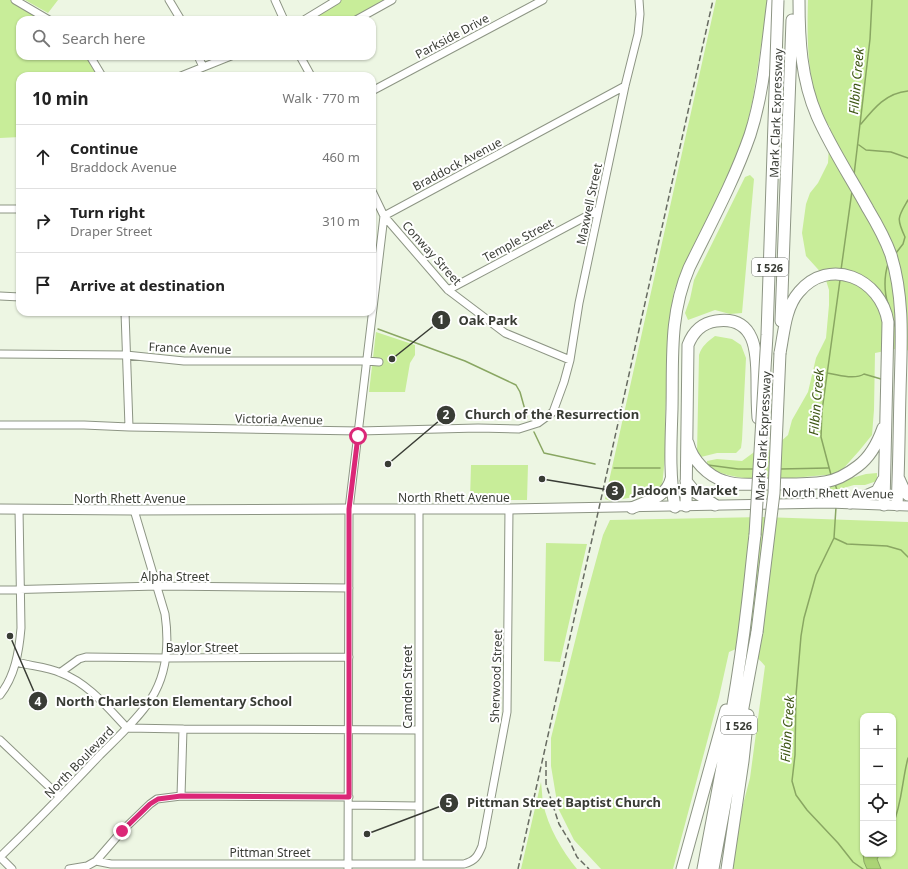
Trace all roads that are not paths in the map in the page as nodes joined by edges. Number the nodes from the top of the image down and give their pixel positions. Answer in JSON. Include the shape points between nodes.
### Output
{"nodes":[{"id":1,"x":15,"y":0,"type":"edge"},
{"id":2,"x":169,"y":0,"type":"edge"},
{"id":3,"x":276,"y":0,"type":"edge"},
{"id":4,"x":337,"y":0,"type":"edge"},
{"id":5,"x":392,"y":0,"type":"edge"},
{"id":6,"x":543,"y":0,"type":"edge"},
{"id":7,"x":639,"y":0,"type":"edge"},
{"id":8,"x":773,"y":0,"type":"edge"},
{"id":9,"x":778,"y":0,"type":"edge"},
{"id":10,"x":793,"y":0,"type":"edge"},
{"id":11,"x":799,"y":0,"type":"edge"},
{"id":12,"x":42,"y":16,"type":"edge"},
{"id":13,"x":179,"y":16,"type":"edge"},
{"id":14,"x":282,"y":16,"type":"edge"},
{"id":15,"x":311,"y":16,"type":"edge"},
{"id":16,"x":363,"y":16,"type":"edge"},
{"id":17,"x":92,"y":60,"type":"edge"},
{"id":18,"x":200,"y":60,"type":"edge"},
{"id":19,"x":221,"y":60,"type":"edge"},
{"id":20,"x":302,"y":60,"type":"edge"},
{"id":21,"x":203,"y":67,"type":"junction"},
{"id":22,"x":100,"y":72,"type":"edge"},
{"id":23,"x":191,"y":72,"type":"edge"},
{"id":24,"x":309,"y":72,"type":"edge"},
{"id":25,"x":625,"y":86,"type":"junction"},
{"id":26,"x":376,"y":89,"type":"edge"},
{"id":27,"x":376,"y":200,"type":"edge"},
{"id":28,"x":0,"y":209,"type":"edge"},
{"id":29,"x":16,"y":209,"type":"edge"},
{"id":30,"x":598,"y":210,"type":"junction"},
{"id":31,"x":384,"y":216,"type":"junction"},
{"id":32,"x":376,"y":274,"type":"edge"},
{"id":33,"x":448,"y":290,"type":"junction"},
{"id":34,"x":0,"y":296,"type":"edge"},
{"id":35,"x":16,"y":296,"type":"edge"},
{"id":36,"x":125,"y":316,"type":"edge"},
{"id":37,"x":371,"y":316,"type":"edge"},
{"id":38,"x":780,"y":353,"type":"junction"},
{"id":39,"x":0,"y":354,"type":"edge"},
{"id":40,"x":126,"y":355,"type":"junction"},
{"id":41,"x":570,"y":360,"type":"junction"},
{"id":42,"x":366,"y":361,"type":"junction"},
{"id":43,"x":379,"y":362,"type":"dead end"},
{"id":44,"x":553,"y":412,"type":"joint"},
{"id":45,"x":886,"y":412,"type":"junction"},
{"id":46,"x":0,"y":425,"type":"edge"},
{"id":47,"x":129,"y":427,"type":"junction"},
{"id":48,"x":359,"y":431,"type":"junction"},
{"id":49,"x":686,"y":438,"type":"junction"},
{"id":50,"x":884,"y":472,"type":"junction"},
{"id":51,"x":671,"y":477,"type":"junction"},
{"id":52,"x":898,"y":479,"type":"junction"},
{"id":53,"x":686,"y":481,"type":"junction"},
{"id":54,"x":759,"y":481,"type":"junction"},
{"id":55,"x":908,"y":495,"type":"edge"},
{"id":56,"x":850,"y":503,"type":"junction"},
{"id":57,"x":716,"y":505,"type":"junction"},
{"id":58,"x":884,"y":505,"type":"junction"},
{"id":59,"x":902,"y":505,"type":"edge"},
{"id":60,"x":680,"y":506,"type":"junction"},
{"id":61,"x":632,"y":508,"type":"junction"},
{"id":62,"x":0,"y":509,"type":"edge"},
{"id":63,"x":19,"y":509,"type":"junction"},
{"id":64,"x":349,"y":509,"type":"junction"},
{"id":65,"x":418,"y":509,"type":"junction"},
{"id":66,"x":509,"y":509,"type":"junction"},
{"id":67,"x":134,"y":510,"type":"junction"},
{"id":68,"x":158,"y":586,"type":"junction"},
{"id":69,"x":349,"y":588,"type":"junction"},
{"id":70,"x":0,"y":590,"type":"edge"},
{"id":71,"x":20,"y":590,"type":"junction"},
{"id":72,"x":757,"y":632,"type":"junction"},
{"id":73,"x":349,"y":657,"type":"junction"},
{"id":74,"x":166,"y":658,"type":"junction"},
{"id":75,"x":740,"y":659,"type":"junction"},
{"id":76,"x":16,"y":662,"type":"junction"},
{"id":77,"x":61,"y":672,"type":"junction"},
{"id":78,"x":0,"y":695,"type":"edge"},
{"id":79,"x":127,"y":728,"type":"junction"},
{"id":80,"x":183,"y":729,"type":"junction"},
{"id":81,"x":348,"y":729,"type":"junction"},
{"id":82,"x":418,"y":730,"type":"junction"},
{"id":83,"x":0,"y":740,"type":"edge"},
{"id":84,"x":181,"y":796,"type":"junction"},
{"id":85,"x":60,"y":797,"type":"junction"},
{"id":86,"x":349,"y":797,"type":"junction"},
{"id":87,"x":348,"y":805,"type":"junction"},
{"id":88,"x":418,"y":806,"type":"junction"},
{"id":89,"x":0,"y":857,"type":"edge"},
{"id":90,"x":96,"y":861,"type":"junction"},
{"id":91,"x":472,"y":862,"type":"joint"},
{"id":92,"x":419,"y":864,"type":"junction"},
{"id":93,"x":348,"y":866,"type":"edge"},
{"id":94,"x":12,"y":869,"type":"edge"},
{"id":95,"x":69,"y":869,"type":"edge"},
{"id":96,"x":682,"y":869,"type":"edge"},
{"id":97,"x":703,"y":869,"type":"edge"},
{"id":98,"x":713,"y":869,"type":"edge"},
{"id":99,"x":727,"y":869,"type":"edge"}],
"edges":[{"from":1,"to":12,"type":"street"},
{"from":2,"to":13,"type":"street"},
{"from":3,"to":14,"type":"street"},
{"from":4,"to":15,"type":"street"},
{"from":5,"to":16,"type":"street"},
{"from":6,"to":26,"type":"street","name":"Parkside Drive"},
{"from":7,"to":25,"type":"street","name":"Maxwell Street","via":[[638,34]]},
{"from":8,"to":51,"type":"highway","via":[[763,76],[750,135],[689,268],[673,325]]},
{"from":9,"to":54,"type":"highway","name":"Mark Clark Expressway","number":"I 526","bridge":true,"via":[[770,272]]},
{"from":10,"to":38,"type":"highway","name":"Mark Clark Expressway","number":"I 526"},
{"from":11,"to":52,"type":"highway","via":[[802,60],[813,105],[826,134],[880,229],[895,268],[902,328]]},
{"from":17,"to":22,"type":"street"},
{"from":18,"to":21,"type":"street"},
{"from":19,"to":21,"type":"street"},
{"from":20,"to":24,"type":"street"},
{"from":21,"to":23,"type":"street"},
{"from":25,"to":30,"type":"street","name":"Maxwell Street"},
{"from":25,"to":31,"type":"street","name":"Braddock Avenue"},
{"from":27,"to":31,"type":"street","name":"Conway Street"},
{"from":28,"to":29,"type":"street"},
{"from":30,"to":33,"type":"street","name":"Temple Street"},
{"from":30,"to":41,"type":"street","name":"Maxwell Street"},
{"from":31,"to":32,"type":"street"},
{"from":31,"to":33,"type":"street","name":"Conway Street"},
{"from":33,"to":41,"type":"street","name":"Conway Street","via":[[505,333]]},
{"from":34,"to":35,"type":"street"},
{"from":36,"to":40,"type":"street"},
{"from":37,"to":42,"type":"street"},
{"from":38,"to":45,"type":"highway","via":[[790,307],[804,287],[825,275],[840,274],[867,285],[883,304],[888,322]]},
{"from":38,"to":72,"type":"highway","name":"Mark Clark Expressway","number":"I 526","bridge":true,"via":[[774,493]]},
{"from":39,"to":40,"type":"street","name":"France Avenue"},
{"from":40,"to":42,"type":"street","name":"France Avenue","via":[[184,361]]},
{"from":40,"to":47,"type":"street"},
{"from":41,"to":44,"type":"street","name":"Maxwell Street"},
{"from":42,"to":43,"type":"street","name":"France Avenue"},
{"from":42,"to":48,"type":"street"},
{"from":44,"to":48,"type":"street","name":"Victoria Avenue","via":[[538,423],[519,429]]},
{"from":45,"to":49,"type":"highway","via":[[881,433],[870,453],[851,471],[826,482],[724,482],[700,465]]},
{"from":45,"to":50,"type":"highway"},
{"from":46,"to":47,"type":"street","name":"Victoria Avenue"},
{"from":47,"to":48,"type":"street","name":"Victoria Avenue"},
{"from":48,"to":64,"type":"street"},
{"from":49,"to":53,"type":"highway"},
{"from":49,"to":54,"type":"highway","bridge":true,"via":[[688,345],[692,335],[706,324],[723,320],[735,322],[746,329],[754,342],[756,354]]},
{"from":50,"to":56,"type":"highway","via":[[877,491]]},
{"from":50,"to":58,"type":"highway"},
{"from":51,"to":60,"type":"highway"},
{"from":51,"to":61,"type":"highway","via":[[669,486],[663,494]]},
{"from":52,"to":55,"type":"highway"},
{"from":52,"to":59,"type":"highway"},
{"from":53,"to":57,"type":"highway","via":[[695,492]]},
{"from":53,"to":60,"type":"highway"},
{"from":54,"to":75,"type":"highway","name":"Mark Clark Expressway","number":"I 526","bridge":true},
{"from":56,"to":57,"type":"main road","name":"North Rhett Avenue"},
{"from":56,"to":58,"type":"main road","name":"North Rhett Avenue"},
{"from":57,"to":60,"type":"main road","name":"North Rhett Avenue"},
{"from":58,"to":59,"type":"main road","name":"North Rhett Avenue"},
{"from":60,"to":61,"type":"main road","name":"North Rhett Avenue"},
{"from":61,"to":66,"type":"main road","name":"North Rhett Avenue"},
{"from":62,"to":63,"type":"main road","name":"North Rhett Avenue"},
{"from":63,"to":67,"type":"main road","name":"North Rhett Avenue"},
{"from":63,"to":71,"type":"street"},
{"from":64,"to":65,"type":"main road","name":"North Rhett Avenue"},
{"from":64,"to":67,"type":"main road","name":"North Rhett Avenue"},
{"from":64,"to":69,"type":"street"},
{"from":65,"to":66,"type":"main road","name":"North Rhett Avenue"},
{"from":65,"to":82,"type":"street","name":"Camden Street"},
{"from":66,"to":91,"type":"street","name":"Sherwood Street","via":[[506,723],[482,846]]},
{"from":67,"to":68,"type":"street","name":"North Boulevard"},
{"from":68,"to":69,"type":"street","name":"Alpha Street"},
{"from":68,"to":71,"type":"street","name":"Alpha Street"},
{"from":68,"to":74,"type":"street","name":"North Boulevard","via":[[168,630]]},
{"from":69,"to":73,"type":"street"},
{"from":70,"to":71,"type":"street","name":"Alpha Street"},
{"from":71,"to":76,"type":"street","via":[[21,628]]},
{"from":72,"to":98,"type":"highway","name":"Mark Clark Expressway","number":"I 526"},
{"from":72,"to":99,"type":"highway","via":[[743,761]]},
{"from":73,"to":74,"type":"street","name":"Baylor Street"},
{"from":73,"to":81,"type":"street"},
{"from":74,"to":77,"type":"street","name":"Baylor Street","via":[[86,657]]},
{"from":74,"to":79,"type":"street","name":"North Boulevard","via":[[151,699]]},
{"from":75,"to":96,"type":"highway"},
{"from":75,"to":97,"type":"highway","name":"Mark Clark Expressway","number":"I 526"},
{"from":76,"to":77,"type":"street"},
{"from":76,"to":78,"type":"street"},
{"from":77,"to":79,"type":"street","via":[[94,693]]},
{"from":79,"to":80,"type":"street"},
{"from":79,"to":85,"type":"street","name":"North Boulevard"},
{"from":80,"to":81,"type":"street"},
{"from":80,"to":84,"type":"street"},
{"from":81,"to":82,"type":"street"},
{"from":81,"to":86,"type":"street"},
{"from":82,"to":88,"type":"street","name":"Camden Street"},
{"from":83,"to":85,"type":"street"},
{"from":84,"to":86,"type":"street"},
{"from":84,"to":90,"type":"street","via":[[158,799],[150,804]]},
{"from":85,"to":89,"type":"street","name":"North Boulevard"},
{"from":86,"to":87,"type":"street"},
{"from":87,"to":88,"type":"street"},
{"from":87,"to":93,"type":"street"},
{"from":88,"to":92,"type":"street","name":"Camden Street"},
{"from":89,"to":94,"type":"street"},
{"from":90,"to":93,"type":"street","name":"Pittman Street","via":[[111,864]]},
{"from":90,"to":95,"type":"street","name":"Pittman Street","via":[[87,866]]},
{"from":91,"to":92,"type":"street","name":"Pittman Street"},
{"from":92,"to":93,"type":"street","name":"Pittman Street"}]}
